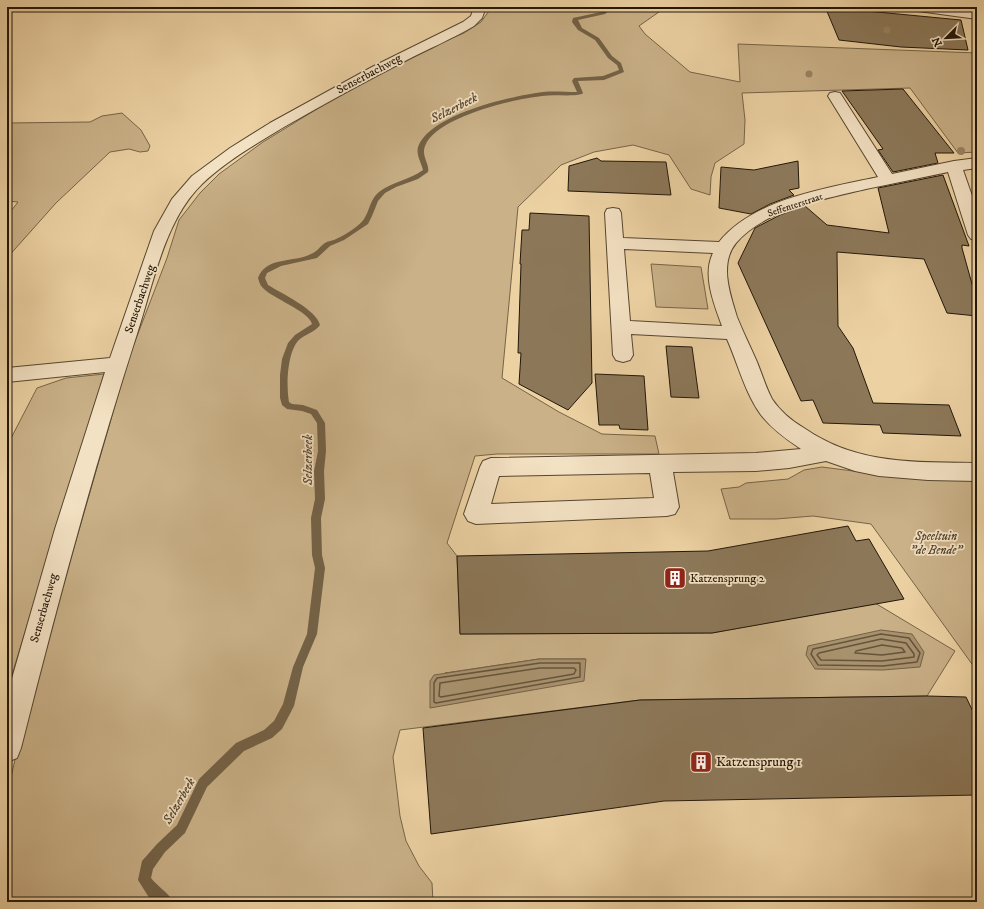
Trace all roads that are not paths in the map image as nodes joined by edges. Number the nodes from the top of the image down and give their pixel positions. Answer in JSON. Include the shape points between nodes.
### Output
{"nodes":[{"id":1,"x":480,"y":7,"type":"edge"},
{"id":2,"x":918,"y":7,"type":"edge"},
{"id":3,"x":975,"y":20,"type":"edge"},
{"id":4,"x":835,"y":96,"type":"dead end"},
{"id":5,"x":977,"y":163,"type":"edge"},
{"id":6,"x":954,"y":166,"type":"junction"},
{"id":7,"x":888,"y":180,"type":"junction"},
{"id":8,"x":613,"y":213,"type":"dead end"},
{"id":9,"x":977,"y":235,"type":"edge"},
{"id":10,"x":615,"y":243,"type":"junction"},
{"id":11,"x":723,"y":248,"type":"junction"},
{"id":12,"x":621,"y":327,"type":"junction"},
{"id":13,"x":735,"y":334,"type":"junction"},
{"id":14,"x":623,"y":355,"type":"dead end"},
{"id":15,"x":117,"y":364,"type":"junction"},
{"id":16,"x":7,"y":375,"type":"edge"},
{"id":17,"x":826,"y":453,"type":"junction"},
{"id":18,"x":660,"y":464,"type":"junction"},
{"id":19,"x":977,"y":472,"type":"edge"},
{"id":20,"x":7,"y":748,"type":"edge"}],
"edges":[{"from":1,"to":15,"type":"street","name":"Senserbachweg","via":[[478,15],[468,25],[370,73],[249,142],[186,191],[162,232]]},
{"from":2,"to":3,"type":"street","via":[[962,13]]},
{"from":4,"to":7,"type":"street"},
{"from":5,"to":6,"type":"street","name":"Seffenterstraat"},
{"from":6,"to":7,"type":"street","name":"Seffenterstraat"},
{"from":6,"to":9,"type":"street"},
{"from":7,"to":11,"type":"street","name":"Seffenterstraat","via":[[779,208],[744,227]]},
{"from":8,"to":10,"type":"street"},
{"from":10,"to":11,"type":"street"},
{"from":10,"to":12,"type":"street"},
{"from":11,"to":13,"type":"street","via":[[717,270],[719,291]]},
{"from":12,"to":13,"type":"street"},
{"from":12,"to":14,"type":"street"},
{"from":13,"to":17,"type":"street","via":[[763,402],[777,419],[800,438]]},
{"from":15,"to":16,"type":"street"},
{"from":15,"to":20,"type":"street","name":"Senserbachweg","via":[[38,627]]},
{"from":17,"to":18,"type":"street","via":[[756,462]]},
{"from":17,"to":19,"type":"street","via":[[877,467]]},
{"from":18,"to":18,"type":"street","via":[[491,467],[476,514],[667,507]]}]}
